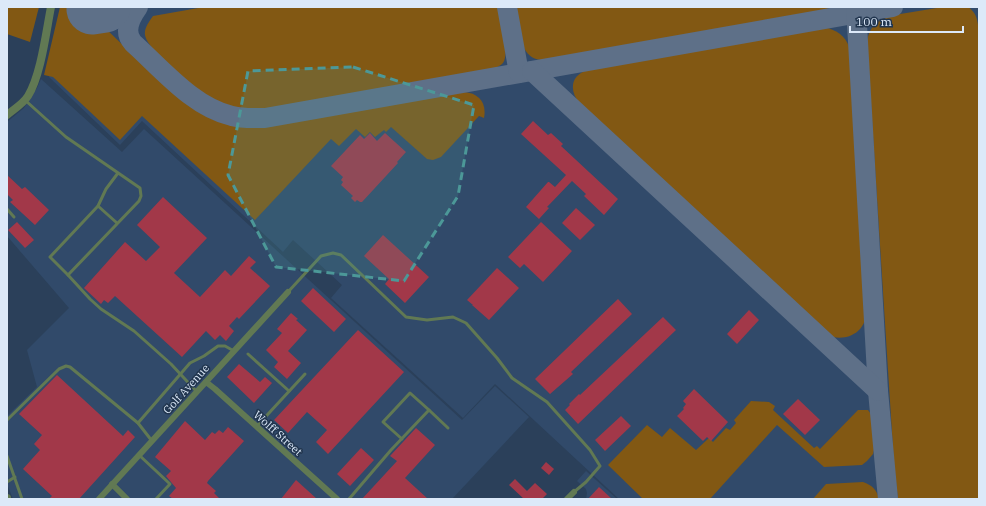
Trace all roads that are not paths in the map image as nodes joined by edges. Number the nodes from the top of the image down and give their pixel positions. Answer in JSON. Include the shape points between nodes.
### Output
{"nodes":[{"id":1,"x":51,"y":7,"type":"edge"},
{"id":2,"x":24,"y":100,"type":"junction"},
{"id":3,"x":7,"y":115,"type":"edge"},
{"id":4,"x":118,"y":173,"type":"junction"},
{"id":5,"x":98,"y":206,"type":"junction"},
{"id":6,"x":7,"y":209,"type":"edge"},
{"id":7,"x":14,"y":216,"type":"dead end"},
{"id":8,"x":117,"y":223,"type":"junction"},
{"id":9,"x":68,"y":275,"type":"junction"},
{"id":10,"x":288,"y":292,"type":"joint"},
{"id":11,"x":234,"y":352,"type":"junction"},
{"id":12,"x":248,"y":354,"type":"dead end"},
{"id":13,"x":181,"y":374,"type":"junction"},
{"id":14,"x":305,"y":374,"type":"dead end"},
{"id":15,"x":206,"y":382,"type":"junction"},
{"id":16,"x":289,"y":391,"type":"junction"},
{"id":17,"x":197,"y":392,"type":"junction"},
{"id":18,"x":428,"y":410,"type":"junction"},
{"id":19,"x":7,"y":420,"type":"edge"},
{"id":20,"x":138,"y":423,"type":"junction"},
{"id":21,"x":256,"y":426,"type":"junction"},
{"id":22,"x":448,"y":428,"type":"dead end"},
{"id":23,"x":402,"y":439,"type":"junction"},
{"id":24,"x":152,"y":441,"type":"junction"},
{"id":25,"x":139,"y":455,"type":"junction"},
{"id":26,"x":7,"y":456,"type":"edge"},
{"id":27,"x":15,"y":477,"type":"junction"},
{"id":28,"x":7,"y":482,"type":"edge"},
{"id":29,"x":112,"y":484,"type":"junction"},
{"id":30,"x":574,"y":492,"type":"joint"},
{"id":31,"x":22,"y":499,"type":"edge"},
{"id":32,"x":98,"y":499,"type":"edge"},
{"id":33,"x":127,"y":499,"type":"edge"},
{"id":34,"x":156,"y":499,"type":"edge"},
{"id":35,"x":337,"y":499,"type":"edge"},
{"id":36,"x":349,"y":499,"type":"edge"},
{"id":37,"x":567,"y":499,"type":"edge"}],
"edges":[{"from":1,"to":2,"type":"street","via":[[38,73]]},
{"from":2,"to":3,"type":"street"},
{"from":2,"to":4,"type":"lane","via":[[66,137]]},
{"from":4,"to":5,"type":"lane"},
{"from":4,"to":8,"type":"lane","via":[[140,188],[141,196]]},
{"from":5,"to":8,"type":"lane"},
{"from":5,"to":9,"type":"lane","via":[[50,257]]},
{"from":6,"to":7,"type":"lane"},
{"from":8,"to":9,"type":"lane"},
{"from":9,"to":13,"type":"lane","via":[[101,309],[134,331]]},
{"from":10,"to":11,"type":"street","name":"Golf Avenue"},
{"from":10,"to":30,"type":"lane","via":[[321,256],[333,253],[341,255],[406,317],[427,320],[453,317],[466,323],[512,378],[547,402],[590,450],[600,466]]},
{"from":11,"to":13,"type":"lane","via":[[225,346],[218,346],[190,363]]},
{"from":11,"to":15,"type":"street","name":"Golf Avenue"},
{"from":12,"to":16,"type":"lane"},
{"from":13,"to":17,"type":"lane"},
{"from":13,"to":20,"type":"lane"},
{"from":14,"to":16,"type":"lane"},
{"from":15,"to":17,"type":"street","name":"Golf Avenue"},
{"from":15,"to":21,"type":"street","name":"Wolff Street"},
{"from":16,"to":21,"type":"lane"},
{"from":17,"to":24,"type":"street","name":"Golf Avenue"},
{"from":18,"to":22,"type":"lane"},
{"from":18,"to":23,"type":"lane"},
{"from":18,"to":23,"type":"lane","via":[[410,393],[383,422]]},
{"from":19,"to":20,"type":"lane","via":[[59,369],[66,366]]},
{"from":20,"to":24,"type":"lane"},
{"from":21,"to":35,"type":"street","name":"Wolff Street"},
{"from":23,"to":36,"type":"lane"},
{"from":24,"to":25,"type":"street","name":"Golf Avenue"},
{"from":25,"to":29,"type":"street","name":"Golf Avenue"},
{"from":25,"to":34,"type":"lane","via":[[170,484]]},
{"from":26,"to":27,"type":"lane"},
{"from":27,"to":28,"type":"lane"},
{"from":27,"to":31,"type":"lane"},
{"from":29,"to":32,"type":"street","name":"Golf Avenue"},
{"from":29,"to":33,"type":"street"},
{"from":30,"to":37,"type":"street"}]}
